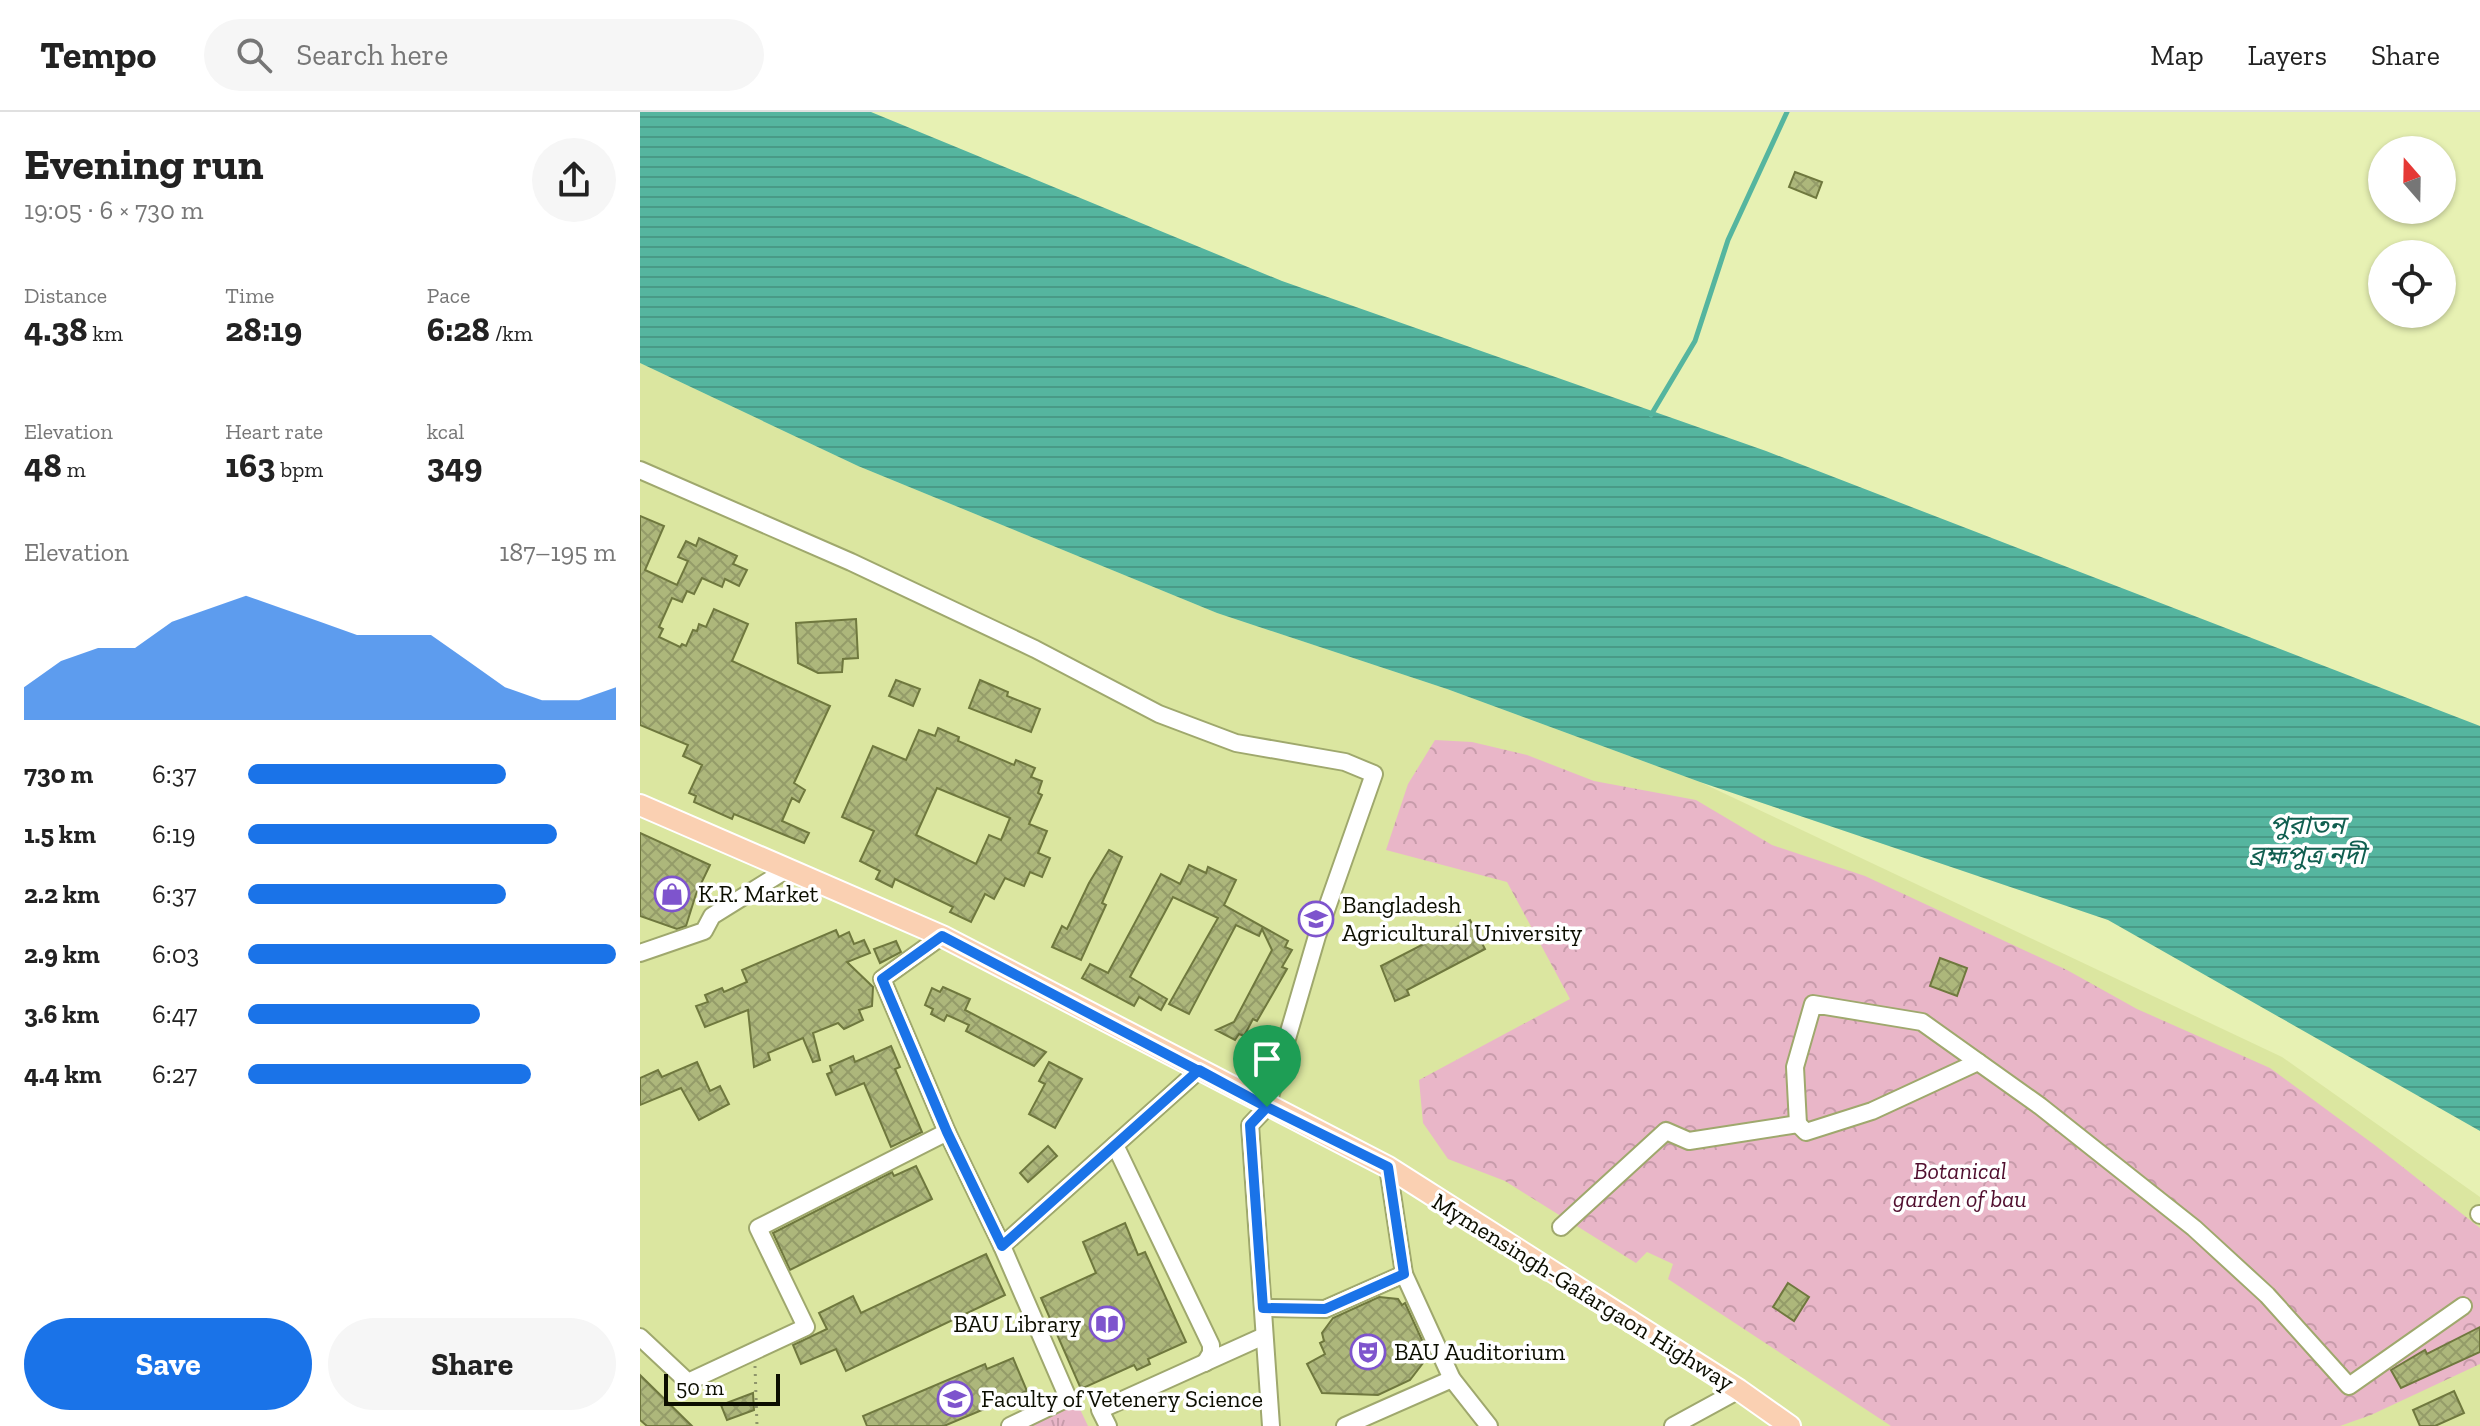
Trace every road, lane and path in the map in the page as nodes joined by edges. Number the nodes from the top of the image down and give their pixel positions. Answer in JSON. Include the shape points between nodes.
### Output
{"nodes":[{"id":1,"x":640,"y":470,"type":"edge"},
{"id":2,"x":640,"y":805,"type":"edge"},
{"id":3,"x":786,"y":870,"type":"junction"},
{"id":4,"x":942,"y":936,"type":"junction"},
{"id":5,"x":640,"y":953,"type":"edge"},
{"id":6,"x":1978,"y":1062,"type":"junction"},
{"id":7,"x":1199,"y":1070,"type":"junction"},
{"id":8,"x":1267,"y":1107,"type":"junction"},
{"id":9,"x":1798,"y":1124,"type":"junction"},
{"id":10,"x":947,"y":1132,"type":"junction"},
{"id":11,"x":1115,"y":1145,"type":"junction"},
{"id":12,"x":1388,"y":1167,"type":"junction"},
{"id":13,"x":1561,"y":1227,"type":"dead end"},
{"id":14,"x":1002,"y":1246,"type":"junction"},
{"id":15,"x":1404,"y":1274,"type":"junction"},
{"id":16,"x":2463,"y":1306,"type":"dead end"},
{"id":17,"x":1263,"y":1308,"type":"junction"},
{"id":18,"x":1264,"y":1336,"type":"junction"},
{"id":19,"x":640,"y":1337,"type":"edge"},
{"id":20,"x":755,"y":1351,"type":"junction"},
{"id":21,"x":1205,"y":1363,"type":"junction"},
{"id":22,"x":1452,"y":1379,"type":"junction"},
{"id":23,"x":1739,"y":1390,"type":"junction"},
{"id":24,"x":757,"y":1426,"type":"edge"},
{"id":25,"x":1010,"y":1426,"type":"edge"},
{"id":26,"x":1108,"y":1426,"type":"edge"},
{"id":27,"x":1271,"y":1426,"type":"edge"},
{"id":28,"x":1345,"y":1426,"type":"edge"},
{"id":29,"x":1489,"y":1426,"type":"edge"},
{"id":30,"x":1673,"y":1426,"type":"edge"},
{"id":31,"x":1790,"y":1426,"type":"edge"}],
"edges":[{"from":1,"to":8,"type":"street","via":[[851,562],[1159,714],[1236,743],[1345,762],[1374,774],[1317,936]]},
{"from":2,"to":3,"type":"main road","name":"Mymensingh-Gafargaon Highway"},
{"from":3,"to":4,"type":"main road","name":"Mymensingh-Gafargaon Highway"},
{"from":3,"to":5,"type":"street","via":[[712,916],[704,931]]},
{"from":4,"to":7,"type":"main road","name":"Mymensingh-Gafargaon Highway"},
{"from":4,"to":10,"type":"street","via":[[882,979]]},
{"from":6,"to":9,"type":"street","via":[[1872,1111],[1806,1132]]},
{"from":6,"to":9,"type":"street","via":[[1922,1022],[1813,1004],[1795,1067]]},
{"from":6,"to":16,"type":"street","via":[[2194,1228],[2267,1295],[2349,1386]]},
{"from":7,"to":8,"type":"main road","name":"Mymensingh-Gafargaon Highway"},
{"from":7,"to":11,"type":"street"},
{"from":8,"to":12,"type":"main road","name":"Mymensingh-Gafargaon Highway"},
{"from":8,"to":17,"type":"street","via":[[1250,1125]]},
{"from":9,"to":13,"type":"street","via":[[1689,1141],[1666,1131]]},
{"from":10,"to":14,"type":"street"},
{"from":10,"to":20,"type":"street","via":[[758,1228],[806,1327]]},
{"from":11,"to":14,"type":"street"},
{"from":11,"to":21,"type":"street","via":[[1211,1345]]},
{"from":12,"to":15,"type":"street"},
{"from":12,"to":23,"type":"main road","name":"Mymensingh-Gafargaon Highway"},
{"from":14,"to":25,"type":"street","via":[[1068,1398]]},
{"from":15,"to":17,"type":"street","via":[[1325,1309]]},
{"from":15,"to":22,"type":"street"},
{"from":17,"to":18,"type":"street"},
{"from":18,"to":21,"type":"street"},
{"from":18,"to":27,"type":"street"},
{"from":19,"to":20,"type":"street","via":[[688,1382]]},
{"from":20,"to":24,"type":"path"},
{"from":21,"to":26,"type":"street","via":[[1100,1410]]},
{"from":22,"to":28,"type":"street"},
{"from":22,"to":29,"type":"street"},
{"from":23,"to":30,"type":"street"},
{"from":23,"to":31,"type":"main road","name":"Mymensingh-Gafargaon Highway"}]}
